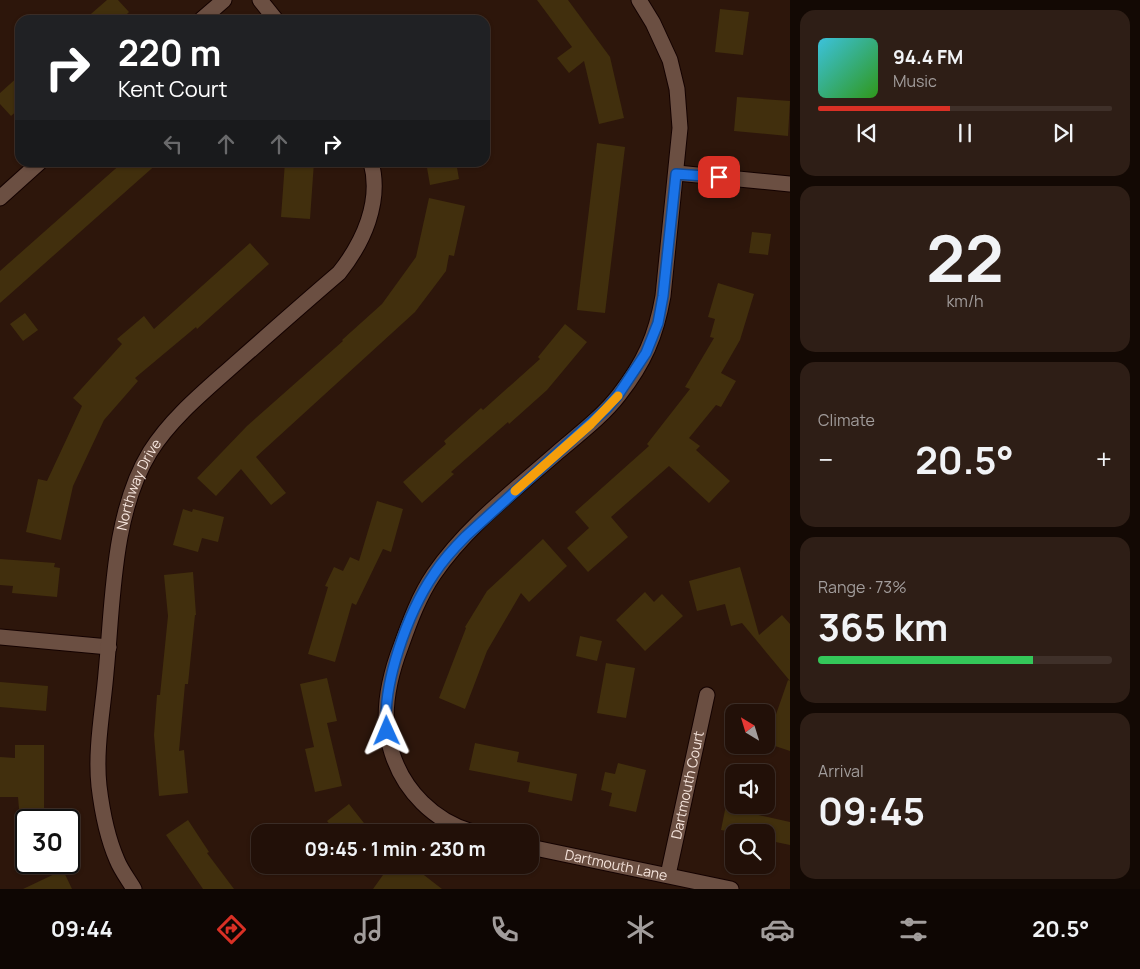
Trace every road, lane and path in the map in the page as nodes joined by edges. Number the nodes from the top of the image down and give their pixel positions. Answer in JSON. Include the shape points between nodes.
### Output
{"nodes":[{"id":1,"x":224,"y":0,"type":"edge"},
{"id":2,"x":260,"y":0,"type":"edge"},
{"id":3,"x":639,"y":0,"type":"edge"},
{"id":4,"x":207,"y":15,"type":"edge"},
{"id":5,"x":272,"y":15,"type":"edge"},
{"id":6,"x":34,"y":167,"type":"edge"},
{"id":7,"x":371,"y":167,"type":"edge"},
{"id":8,"x":676,"y":174,"type":"junction"},
{"id":9,"x":790,"y":184,"type":"edge"},
{"id":10,"x":0,"y":198,"type":"edge"},
{"id":11,"x":0,"y":636,"type":"edge"},
{"id":12,"x":109,"y":647,"type":"junction"},
{"id":13,"x":707,"y":695,"type":"dead end"},
{"id":14,"x":451,"y":824,"type":"edge"},
{"id":15,"x":539,"y":849,"type":"edge"},
{"id":16,"x":668,"y":875,"type":"junction"},
{"id":17,"x":134,"y":889,"type":"edge"},
{"id":18,"x":731,"y":889,"type":"edge"}],
"edges":[{"from":1,"to":4,"type":"street"},
{"from":2,"to":5,"type":"street"},
{"from":3,"to":8,"type":"street","via":[[670,60],[677,89],[680,128]]},
{"from":6,"to":10,"type":"street"},
{"from":7,"to":12,"type":"street","name":"Northway Drive","via":[[371,214],[352,256],[338,273],[179,416],[150,453],[126,508],[116,567]]},
{"from":8,"to":9,"type":"street"},
{"from":8,"to":14,"type":"street","via":[[663,296],[658,323],[646,353],[606,409],[488,514],[449,554],[418,602],[397,656],[389,687],[386,719],[396,766],[422,803]]},
{"from":11,"to":12,"type":"street"},
{"from":12,"to":17,"type":"street","name":"Northway Drive","via":[[99,785],[111,843]]},
{"from":13,"to":16,"type":"street","name":"Dartmouth Court"},
{"from":15,"to":16,"type":"street","name":"Dartmouth Lane"},
{"from":16,"to":18,"type":"street","name":"Dartmouth Lane"}]}
